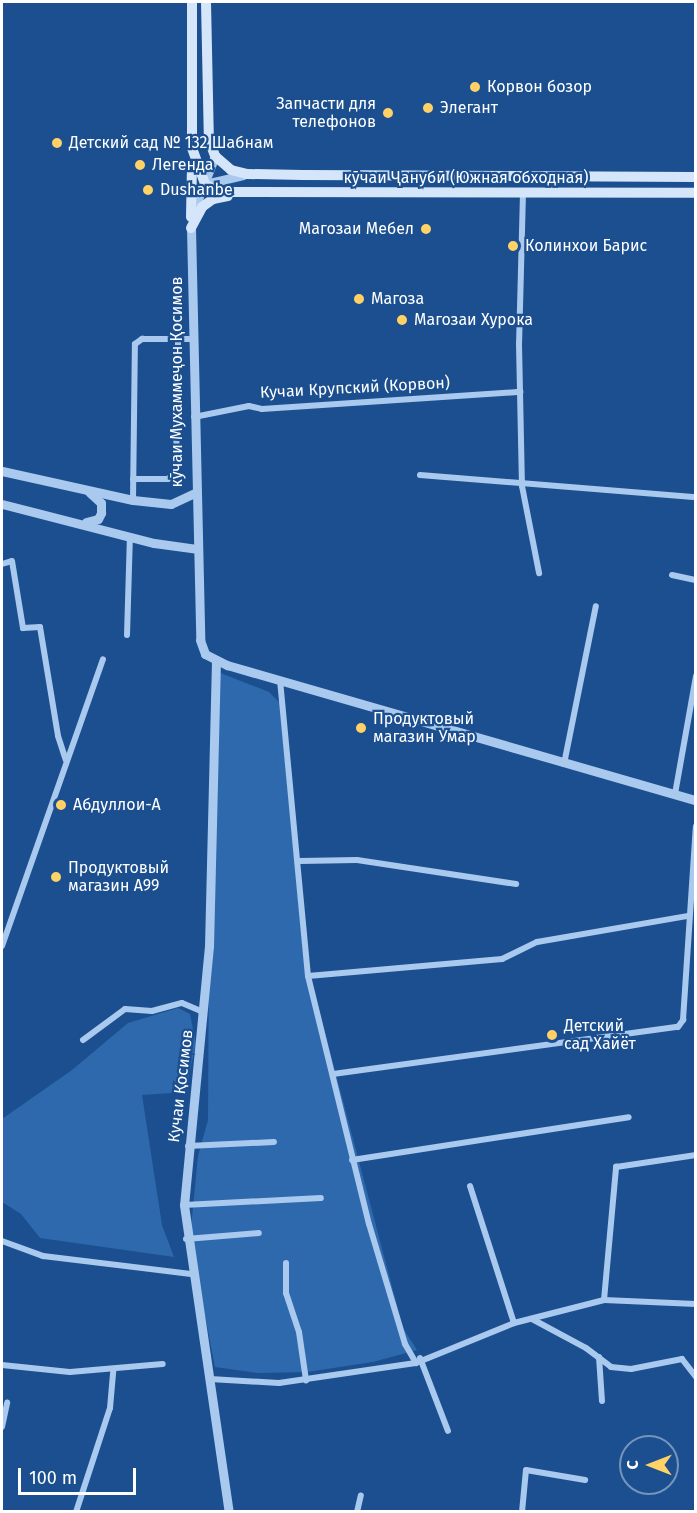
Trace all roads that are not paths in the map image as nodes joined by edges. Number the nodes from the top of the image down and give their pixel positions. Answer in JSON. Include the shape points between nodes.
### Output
{"nodes":[{"id":1,"x":192,"y":2,"type":"edge"},
{"id":2,"x":206,"y":2,"type":"edge"},
{"id":3,"x":192,"y":148,"type":"junction"},
{"id":4,"x":215,"y":156,"type":"junction"},
{"id":5,"x":247,"y":174,"type":"junction"},
{"id":6,"x":696,"y":177,"type":"edge"},
{"id":7,"x":205,"y":184,"type":"junction"},
{"id":8,"x":523,"y":193,"type":"junction"},
{"id":9,"x":696,"y":193,"type":"edge"},
{"id":10,"x":237,"y":194,"type":"junction"},
{"id":11,"x":191,"y":222,"type":"junction"},
{"id":12,"x":178,"y":339,"type":"junction"},
{"id":13,"x":192,"y":339,"type":"junction"},
{"id":14,"x":520,"y":392,"type":"junction"},
{"id":15,"x":193,"y":417,"type":"junction"},
{"id":16,"x":2,"y":471,"type":"edge"},
{"id":17,"x":420,"y":475,"type":"dead end"},
{"id":18,"x":133,"y":479,"type":"junction"},
{"id":19,"x":522,"y":486,"type":"junction"},
{"id":20,"x":89,"y":491,"type":"junction"},
{"id":21,"x":195,"y":493,"type":"junction"},
{"id":22,"x":696,"y":497,"type":"edge"},
{"id":23,"x":133,"y":501,"type":"junction"},
{"id":24,"x":2,"y":504,"type":"edge"},
{"id":25,"x":80,"y":522,"type":"junction"},
{"id":26,"x":130,"y":536,"type":"junction"},
{"id":27,"x":197,"y":549,"type":"junction"},
{"id":28,"x":2,"y":564,"type":"edge"},
{"id":29,"x":538,"y":573,"type":"dead end"},
{"id":30,"x":672,"y":575,"type":"dead end"},
{"id":31,"x":696,"y":580,"type":"edge"},
{"id":32,"x":596,"y":606,"type":"dead end"},
{"id":33,"x":127,"y":635,"type":"dead end"},
{"id":34,"x":104,"y":660,"type":"dead end"},
{"id":35,"x":216,"y":660,"type":"junction"},
{"id":36,"x":696,"y":676,"type":"edge"},
{"id":37,"x":280,"y":680,"type":"junction"},
{"id":38,"x":66,"y":761,"type":"junction"},
{"id":39,"x":564,"y":764,"type":"junction"},
{"id":40,"x":675,"y":794,"type":"junction"},
{"id":41,"x":696,"y":800,"type":"edge"},
{"id":42,"x":696,"y":826,"type":"edge"},
{"id":43,"x":300,"y":861,"type":"junction"},
{"id":44,"x":516,"y":884,"type":"dead end"},
{"id":45,"x":687,"y":916,"type":"junction"},
{"id":46,"x":2,"y":945,"type":"edge"},
{"id":47,"x":308,"y":976,"type":"junction"},
{"id":48,"x":204,"y":1012,"type":"junction"},
{"id":49,"x":83,"y":1040,"type":"dead end"},
{"id":50,"x":333,"y":1074,"type":"junction"},
{"id":51,"x":629,"y":1117,"type":"dead end"},
{"id":52,"x":274,"y":1142,"type":"dead end"},
{"id":53,"x":188,"y":1146,"type":"junction"},
{"id":54,"x":696,"y":1155,"type":"edge"},
{"id":55,"x":352,"y":1160,"type":"junction"},
{"id":56,"x":470,"y":1186,"type":"dead end"},
{"id":57,"x":321,"y":1198,"type":"dead end"},
{"id":58,"x":184,"y":1205,"type":"junction"},
{"id":59,"x":259,"y":1233,"type":"dead end"},
{"id":60,"x":186,"y":1239,"type":"junction"},
{"id":61,"x":2,"y":1241,"type":"edge"},
{"id":62,"x":286,"y":1263,"type":"dead end"},
{"id":63,"x":191,"y":1274,"type":"junction"},
{"id":64,"x":604,"y":1300,"type":"junction"},
{"id":65,"x":696,"y":1304,"type":"edge"},
{"id":66,"x":531,"y":1319,"type":"junction"},
{"id":67,"x":514,"y":1323,"type":"junction"},
{"id":68,"x":598,"y":1358,"type":"junction"},
{"id":69,"x":418,"y":1360,"type":"junction"},
{"id":70,"x":163,"y":1364,"type":"dead end"},
{"id":71,"x":2,"y":1365,"type":"edge"},
{"id":72,"x":113,"y":1370,"type":"junction"},
{"id":73,"x":696,"y":1377,"type":"edge"},
{"id":74,"x":210,"y":1379,"type":"junction"},
{"id":75,"x":306,"y":1380,"type":"junction"},
{"id":76,"x":602,"y":1401,"type":"dead end"},
{"id":77,"x":7,"y":1403,"type":"dead end"},
{"id":78,"x":2,"y":1427,"type":"edge"},
{"id":79,"x":448,"y":1431,"type":"dead end"},
{"id":80,"x":585,"y":1480,"type":"dead end"},
{"id":81,"x":361,"y":1495,"type":"dead end"},
{"id":82,"x":76,"y":1512,"type":"edge"},
{"id":83,"x":229,"y":1512,"type":"edge"},
{"id":84,"x":357,"y":1512,"type":"edge"},
{"id":85,"x":522,"y":1512,"type":"edge"}],
"edges":[{"from":1,"to":3,"type":"main road"},
{"from":2,"to":4,"type":"main road","via":[[209,140]]},
{"from":3,"to":7,"type":"main road"},
{"from":3,"to":11,"type":"main road"},
{"from":4,"to":5,"type":"main road","via":[[231,170]]},
{"from":4,"to":7,"type":"street","name":"кӯчаи Мухаммеҷон Қосимов"},
{"from":5,"to":6,"type":"main road","name":"кӯчаи Ҷанубӣ (Южная обходная)"},
{"from":5,"to":7,"type":"street"},
{"from":7,"to":10,"type":"main road","via":[[219,192]]},
{"from":7,"to":11,"type":"street","name":"кӯчаи Мухаммеҷон Қосимов"},
{"from":8,"to":9,"type":"main road","name":"кӯчаи Ҷанубӣ (Южная обходная)"},
{"from":8,"to":10,"type":"main road","name":"кӯчаи Ҷанубӣ (Южная обходная)"},
{"from":8,"to":14,"type":"street"},
{"from":10,"to":11,"type":"main road","via":[[213,199]]},
{"from":11,"to":13,"type":"street","name":"кӯчаи Мухаммеҷон Қосимов"},
{"from":12,"to":13,"type":"street"},
{"from":12,"to":18,"type":"street","via":[[176,471],[168,479]]},
{"from":12,"to":18,"type":"street","via":[[142,339],[135,345]]},
{"from":13,"to":15,"type":"street","name":"кӯчаи Мухаммеҷон Қосимов"},
{"from":14,"to":15,"type":"street","name":"Кучаи Крупский (Корвон)","via":[[262,409],[249,406]]},
{"from":14,"to":19,"type":"street"},
{"from":15,"to":21,"type":"street","name":"кӯчаи Мухаммеҷон Қосимов"},
{"from":16,"to":20,"type":"street","name":"кӯчаи Мухаммеҷон Қосимов"},
{"from":17,"to":19,"type":"street"},
{"from":18,"to":23,"type":"street"},
{"from":19,"to":22,"type":"street"},
{"from":19,"to":29,"type":"street"},
{"from":20,"to":23,"type":"street","name":"кӯчаи Мухаммеҷон Қосимов"},
{"from":20,"to":25,"type":"street","via":[[101,503],[101,513],[90,522]]},
{"from":21,"to":23,"type":"street","name":"кӯчаи Мухаммеҷон Қосимов","via":[[171,504]]},
{"from":21,"to":27,"type":"street"},
{"from":24,"to":25,"type":"street"},
{"from":25,"to":26,"type":"street"},
{"from":26,"to":27,"type":"street"},
{"from":26,"to":33,"type":"street"},
{"from":27,"to":35,"type":"street","via":[[200,640],[205,654]]},
{"from":28,"to":38,"type":"street","via":[[12,561],[23,628],[40,627],[58,736]]},
{"from":30,"to":31,"type":"street"},
{"from":32,"to":39,"type":"street"},
{"from":34,"to":38,"type":"street"},
{"from":35,"to":37,"type":"street"},
{"from":35,"to":48,"type":"street","name":"Кучаи Қосимов"},
{"from":36,"to":40,"type":"street"},
{"from":37,"to":39,"type":"street"},
{"from":37,"to":43,"type":"street"},
{"from":38,"to":46,"type":"street"},
{"from":39,"to":40,"type":"street"},
{"from":40,"to":41,"type":"street"},
{"from":42,"to":45,"type":"street"},
{"from":43,"to":44,"type":"street","via":[[357,860]]},
{"from":43,"to":47,"type":"street"},
{"from":45,"to":47,"type":"street","via":[[537,942],[502,959]]},
{"from":45,"to":50,"type":"street","via":[[683,1020],[671,1030],[487,1050]]},
{"from":47,"to":50,"type":"street"},
{"from":48,"to":49,"type":"street","via":[[182,1003],[152,1011],[124,1009]]},
{"from":48,"to":53,"type":"street","name":"Кучаи Қосимов"},
{"from":50,"to":55,"type":"street"},
{"from":51,"to":55,"type":"street"},
{"from":52,"to":53,"type":"street"},
{"from":53,"to":58,"type":"street","name":"Кучаи Қосимов"},
{"from":54,"to":64,"type":"street","via":[[616,1167]]},
{"from":55,"to":69,"type":"street","via":[[405,1344]]},
{"from":56,"to":67,"type":"street"},
{"from":57,"to":58,"type":"street"},
{"from":58,"to":60,"type":"street","name":"Кучаи Қосимов"},
{"from":59,"to":60,"type":"street"},
{"from":60,"to":63,"type":"street","name":"Кучаи Қосимов"},
{"from":61,"to":63,"type":"street","via":[[44,1256]]},
{"from":62,"to":75,"type":"street","via":[[286,1293],[299,1332]]},
{"from":63,"to":74,"type":"street","name":"Кучаи Қосимов"},
{"from":64,"to":65,"type":"street"},
{"from":64,"to":66,"type":"street"},
{"from":66,"to":67,"type":"street"},
{"from":66,"to":68,"type":"street"},
{"from":67,"to":69,"type":"street","via":[[463,1346]]},
{"from":68,"to":73,"type":"street","via":[[611,1367],[623,1368],[685,1360]]},
{"from":68,"to":76,"type":"street"},
{"from":69,"to":75,"type":"street"},
{"from":69,"to":79,"type":"street"},
{"from":70,"to":72,"type":"street"},
{"from":71,"to":72,"type":"street","via":[[70,1372]]},
{"from":72,"to":82,"type":"street","via":[[110,1408]]},
{"from":74,"to":75,"type":"street","via":[[279,1383]]},
{"from":74,"to":83,"type":"street","name":"Кучаи Қосимов"},
{"from":77,"to":78,"type":"street"},
{"from":80,"to":85,"type":"street","via":[[526,1470]]},
{"from":81,"to":84,"type":"street"}]}
